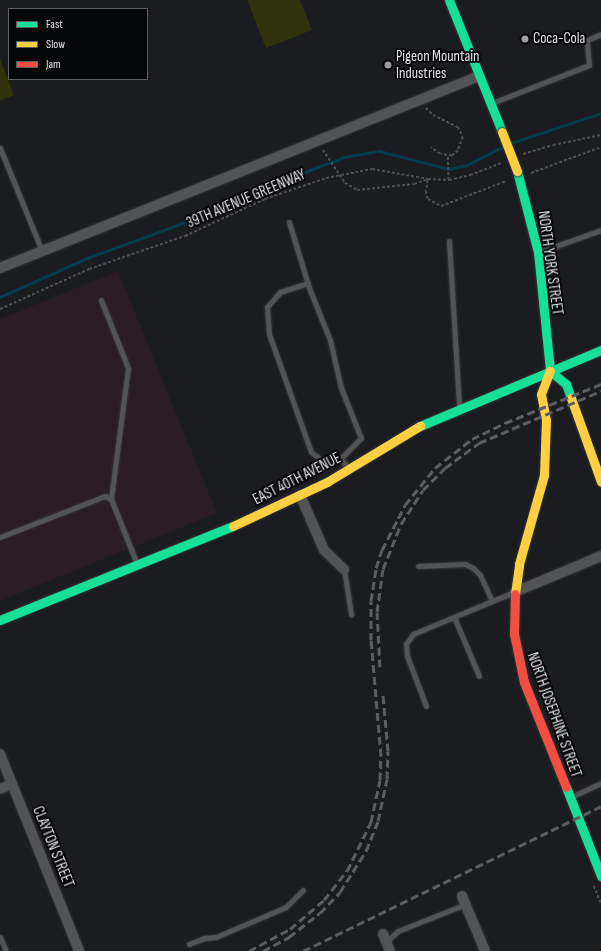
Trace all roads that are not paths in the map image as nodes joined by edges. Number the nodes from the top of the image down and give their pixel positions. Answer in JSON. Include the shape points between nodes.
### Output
{"nodes":[{"id":1,"x":449,"y":0,"type":"edge"},
{"id":2,"x":601,"y":34,"type":"edge"},
{"id":3,"x":479,"y":76,"type":"junction"},
{"id":4,"x":490,"y":103,"type":"junction"},
{"id":5,"x":0,"y":148,"type":"edge"},
{"id":6,"x":289,"y":222,"type":"dead end"},
{"id":7,"x":601,"y":230,"type":"edge"},
{"id":8,"x":449,"y":241,"type":"dead end"},
{"id":9,"x":42,"y":251,"type":"junction"},
{"id":10,"x":538,"y":252,"type":"junction"},
{"id":11,"x":0,"y":268,"type":"edge"},
{"id":12,"x":308,"y":283,"type":"junction"},
{"id":13,"x":101,"y":300,"type":"dead end"},
{"id":14,"x":601,"y":350,"type":"edge"},
{"id":15,"x":550,"y":371,"type":"junction"},
{"id":16,"x":459,"y":408,"type":"junction"},
{"id":17,"x":340,"y":458,"type":"junction"},
{"id":18,"x":349,"y":469,"type":"junction"},
{"id":19,"x":601,"y":482,"type":"edge"},
{"id":20,"x":300,"y":495,"type":"junction"},
{"id":21,"x":111,"y":499,"type":"junction"},
{"id":22,"x":0,"y":537,"type":"edge"},
{"id":23,"x":601,"y":556,"type":"edge"},
{"id":24,"x":137,"y":565,"type":"junction"},
{"id":25,"x":418,"y":566,"type":"dead end"},
{"id":26,"x":344,"y":569,"type":"joint"},
{"id":27,"x":515,"y":592,"type":"junction"},
{"id":28,"x":492,"y":601,"type":"junction"},
{"id":29,"x":351,"y":614,"type":"dead end"},
{"id":30,"x":454,"y":617,"type":"junction"},
{"id":31,"x":0,"y":620,"type":"edge"},
{"id":32,"x":479,"y":676,"type":"dead end"},
{"id":33,"x":426,"y":706,"type":"dead end"},
{"id":34,"x":0,"y":754,"type":"edge"},
{"id":35,"x":601,"y":783,"type":"edge"},
{"id":36,"x":12,"y":784,"type":"junction"},
{"id":37,"x":0,"y":789,"type":"edge"},
{"id":38,"x":569,"y":798,"type":"junction"},
{"id":39,"x":601,"y":876,"type":"edge"},
{"id":40,"x":304,"y":890,"type":"dead end"},
{"id":41,"x":464,"y":900,"type":"joint"},
{"id":42,"x":0,"y":937,"type":"edge"},
{"id":43,"x":386,"y":942,"type":"edge"},
{"id":44,"x":189,"y":944,"type":"dead end"},
{"id":45,"x":6,"y":951,"type":"edge"},
{"id":46,"x":79,"y":951,"type":"edge"},
{"id":47,"x":485,"y":951,"type":"edge"}],
"edges":[{"from":1,"to":3,"type":"main road","name":"NORTH YORK STREET"},
{"from":2,"to":4,"type":"lane","via":[[587,40],[589,65]]},
{"from":3,"to":4,"type":"main road","name":"NORTH YORK STREET"},
{"from":3,"to":9,"type":"street"},
{"from":4,"to":10,"type":"main road","name":"NORTH YORK STREET","bridge":true,"via":[[517,171]]},
{"from":5,"to":9,"type":"lane"},
{"from":6,"to":12,"type":"lane"},
{"from":7,"to":10,"type":"lane"},
{"from":8,"to":16,"type":"lane"},
{"from":9,"to":11,"type":"street"},
{"from":10,"to":15,"type":"main road","name":"NORTH YORK STREET"},
{"from":12,"to":17,"type":"lane","via":[[330,340],[341,388],[361,438]]},
{"from":12,"to":17,"type":"lane","via":[[280,292],[267,307],[269,334],[312,452],[323,461]]},
{"from":13,"to":21,"type":"lane","via":[[128,368]]},
{"from":14,"to":15,"type":"main road","name":"EAST 40TH AVENUE"},
{"from":15,"to":16,"type":"main road","name":"EAST 40TH AVENUE"},
{"from":15,"to":19,"type":"main road","via":[[566,384]]},
{"from":15,"to":27,"type":"main road","name":"NORTH JOSEPHINE STREET","via":[[541,394],[546,420],[544,475],[519,564]]},
{"from":16,"to":18,"type":"main road","name":"EAST 40TH AVENUE","via":[[416,427]]},
{"from":17,"to":18,"type":"lane"},
{"from":18,"to":20,"type":"main road","name":"EAST 40TH AVENUE"},
{"from":20,"to":24,"type":"main road","name":"EAST 40TH AVENUE","via":[[225,530]]},
{"from":20,"to":26,"type":"street","via":[[324,550]]},
{"from":21,"to":22,"type":"lane","via":[[105,496]]},
{"from":21,"to":24,"type":"lane"},
{"from":23,"to":27,"type":"street"},
{"from":24,"to":31,"type":"main road","name":"EAST 40TH AVENUE"},
{"from":25,"to":28,"type":"lane","via":[[465,564],[480,575]]},
{"from":26,"to":29,"type":"lane"},
{"from":27,"to":28,"type":"lane"},
{"from":27,"to":38,"type":"main road","name":"NORTH JOSEPHINE STREET","via":[[514,634],[519,666]]},
{"from":28,"to":30,"type":"lane"},
{"from":30,"to":32,"type":"lane"},
{"from":30,"to":33,"type":"lane","via":[[413,634],[406,644],[407,656]]},
{"from":34,"to":36,"type":"street","name":"CLAYTON STREET"},
{"from":35,"to":38,"type":"lane"},
{"from":36,"to":37,"type":"street"},
{"from":36,"to":46,"type":"street","name":"CLAYTON STREET"},
{"from":38,"to":39,"type":"main road","name":"NORTH JOSEPHINE STREET"},
{"from":40,"to":44,"type":"lane","via":[[286,907],[216,937]]},
{"from":41,"to":43,"type":"lane","via":[[398,931]]},
{"from":41,"to":47,"type":"street"},
{"from":42,"to":45,"type":"lane"}]}
